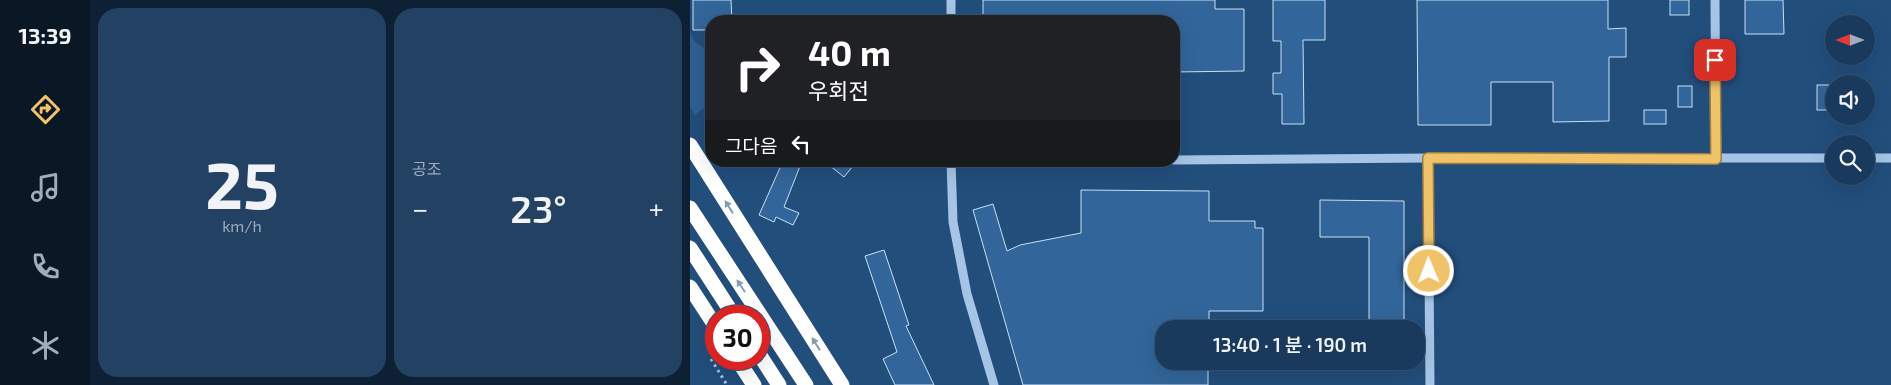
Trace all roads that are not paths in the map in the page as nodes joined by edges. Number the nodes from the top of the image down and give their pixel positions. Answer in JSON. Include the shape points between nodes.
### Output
{"nodes":[{"id":1,"x":951,"y":0,"type":"edge"},
{"id":2,"x":1715,"y":0,"type":"edge"},
{"id":3,"x":951,"y":15,"type":"edge"},
{"id":4,"x":690,"y":145,"type":"edge"},
{"id":5,"x":1428,"y":158,"type":"junction"},
{"id":6,"x":1825,"y":158,"type":"edge"},
{"id":7,"x":1875,"y":158,"type":"edge"},
{"id":8,"x":1891,"y":158,"type":"edge"},
{"id":9,"x":1716,"y":159,"type":"junction"},
{"id":10,"x":1180,"y":160,"type":"edge"},
{"id":11,"x":951,"y":167,"type":"edge"},
{"id":12,"x":690,"y":208,"type":"edge"},
{"id":13,"x":690,"y":248,"type":"edge"},
{"id":14,"x":690,"y":286,"type":"edge"},
{"id":15,"x":727,"y":305,"type":"edge"},
{"id":16,"x":705,"y":310,"type":"edge"},
{"id":17,"x":744,"y":370,"type":"edge"},
{"id":18,"x":769,"y":370,"type":"edge"},
{"id":19,"x":754,"y":385,"type":"edge"},
{"id":20,"x":779,"y":385,"type":"edge"},
{"id":21,"x":806,"y":385,"type":"edge"},
{"id":22,"x":842,"y":385,"type":"edge"},
{"id":23,"x":994,"y":385,"type":"edge"},
{"id":24,"x":1430,"y":385,"type":"edge"}],
"edges":[{"from":1,"to":3,"type":"street"},
{"from":2,"to":9,"type":"street"},
{"from":22,"to":4,"type":"highway","one_way":true},
{"from":5,"to":9,"type":"street"},
{"from":5,"to":10,"type":"street"},
{"from":5,"to":24,"type":"street"},
{"from":6,"to":9,"type":"street"},
{"from":7,"to":8,"type":"street"},
{"from":11,"to":23,"type":"street","via":[[953,222],[967,294]]},
{"from":21,"to":12,"type":"highway","one_way":true},
{"from":13,"to":15,"type":"highway"},
{"from":14,"to":16,"type":"highway"},
{"from":17,"to":19,"type":"highway"},
{"from":18,"to":20,"type":"highway"}]}
